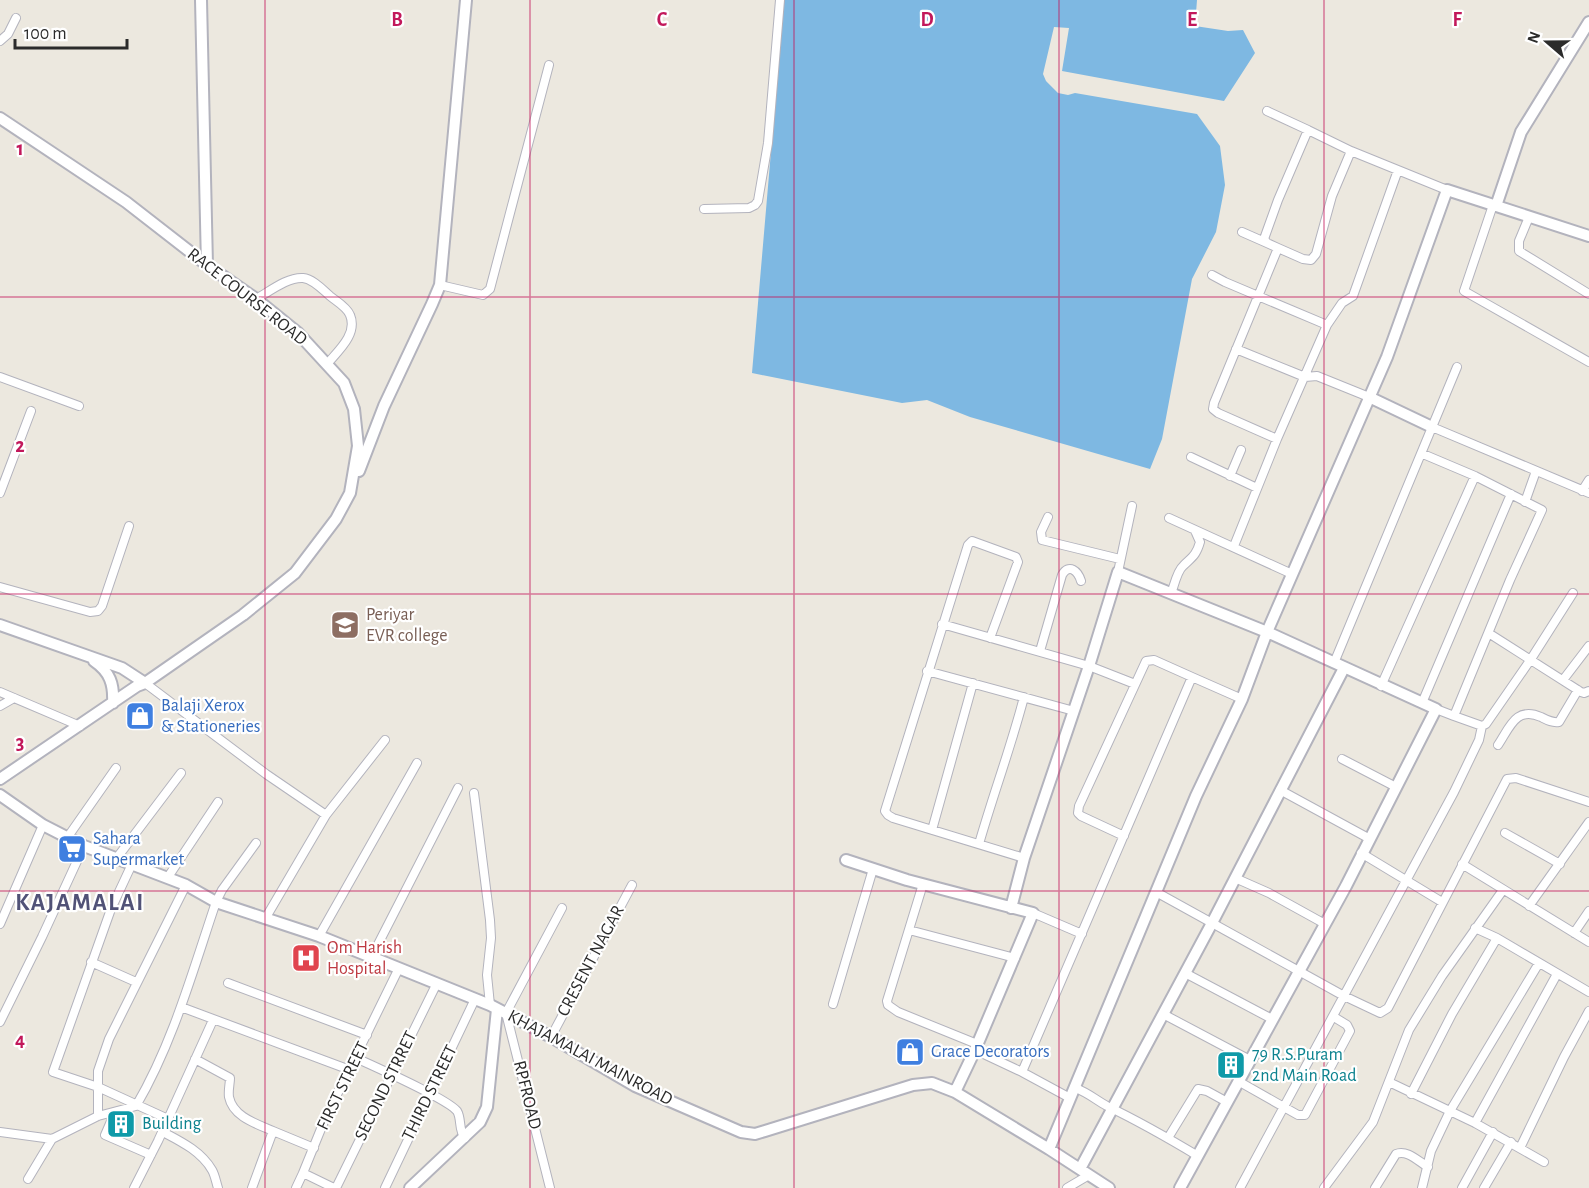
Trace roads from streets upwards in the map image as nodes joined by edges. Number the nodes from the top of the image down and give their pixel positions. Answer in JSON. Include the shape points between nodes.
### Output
{"nodes":[{"id":1,"x":201,"y":0,"type":"edge"},
{"id":2,"x":466,"y":0,"type":"edge"},
{"id":3,"x":780,"y":0,"type":"edge"},
{"id":4,"x":16,"y":18,"type":"dead end"},
{"id":5,"x":1589,"y":22,"type":"edge"},
{"id":6,"x":0,"y":41,"type":"edge"},
{"id":7,"x":549,"y":65,"type":"dead end"},
{"id":8,"x":1267,"y":111,"type":"dead end"},
{"id":9,"x":0,"y":118,"type":"edge"},
{"id":10,"x":1308,"y":130,"type":"junction"},
{"id":11,"x":1351,"y":151,"type":"junction"},
{"id":12,"x":1398,"y":170,"type":"junction"},
{"id":13,"x":1447,"y":190,"type":"junction"},
{"id":14,"x":1495,"y":205,"type":"junction"},
{"id":15,"x":704,"y":209,"type":"dead end"},
{"id":16,"x":1528,"y":217,"type":"junction"},
{"id":17,"x":1242,"y":232,"type":"dead end"},
{"id":18,"x":1589,"y":236,"type":"edge"},
{"id":19,"x":1266,"y":243,"type":"junction"},
{"id":20,"x":1278,"y":248,"type":"junction"},
{"id":21,"x":207,"y":266,"type":"junction"},
{"id":22,"x":1212,"y":275,"type":"dead end"},
{"id":23,"x":440,"y":285,"type":"junction"},
{"id":24,"x":1589,"y":294,"type":"edge"},
{"id":25,"x":1258,"y":296,"type":"junction"},
{"id":26,"x":256,"y":299,"type":"junction"},
{"id":27,"x":1328,"y":325,"type":"junction"},
{"id":28,"x":1236,"y":349,"type":"junction"},
{"id":29,"x":1589,"y":362,"type":"edge"},
{"id":30,"x":327,"y":364,"type":"junction"},
{"id":31,"x":1457,"y":367,"type":"dead end"},
{"id":32,"x":1305,"y":376,"type":"junction"},
{"id":33,"x":0,"y":377,"type":"edge"},
{"id":34,"x":1369,"y":397,"type":"junction"},
{"id":35,"x":80,"y":406,"type":"dead end"},
{"id":36,"x":31,"y":411,"type":"dead end"},
{"id":37,"x":1432,"y":427,"type":"junction"},
{"id":38,"x":1277,"y":439,"type":"junction"},
{"id":39,"x":1241,"y":450,"type":"dead end"},
{"id":40,"x":1423,"y":454,"type":"dead end"},
{"id":41,"x":1191,"y":457,"type":"dead end"},
{"id":42,"x":1536,"y":471,"type":"junction"},
{"id":43,"x":1230,"y":476,"type":"junction"},
{"id":44,"x":1475,"y":476,"type":"junction"},
{"id":45,"x":1589,"y":480,"type":"edge"},
{"id":46,"x":1257,"y":488,"type":"junction"},
{"id":47,"x":1585,"y":492,"type":"edge"},
{"id":48,"x":0,"y":493,"type":"edge"},
{"id":49,"x":350,"y":493,"type":"junction"},
{"id":50,"x":1511,"y":494,"type":"junction"},
{"id":51,"x":1525,"y":502,"type":"junction"},
{"id":52,"x":1132,"y":506,"type":"dead end"},
{"id":53,"x":1048,"y":517,"type":"dead end"},
{"id":54,"x":1169,"y":518,"type":"dead end"},
{"id":55,"x":129,"y":526,"type":"dead end"},
{"id":56,"x":1195,"y":531,"type":"junction"},
{"id":57,"x":1234,"y":546,"type":"junction"},
{"id":58,"x":1120,"y":559,"type":"junction"},
{"id":59,"x":1118,"y":572,"type":"junction"},
{"id":60,"x":1292,"y":574,"type":"junction"},
{"id":61,"x":1081,"y":581,"type":"dead end"},
{"id":62,"x":0,"y":587,"type":"edge"},
{"id":63,"x":1573,"y":593,"type":"dead end"},
{"id":64,"x":1171,"y":594,"type":"junction"},
{"id":65,"x":942,"y":624,"type":"junction"},
{"id":66,"x":0,"y":625,"type":"edge"},
{"id":67,"x":1267,"y":632,"type":"junction"},
{"id":68,"x":1490,"y":634,"type":"junction"},
{"id":69,"x":990,"y":638,"type":"junction"},
{"id":70,"x":1589,"y":646,"type":"edge"},
{"id":71,"x":1040,"y":651,"type":"junction"},
{"id":72,"x":83,"y":655,"type":"junction"},
{"id":73,"x":1531,"y":659,"type":"junction"},
{"id":74,"x":1339,"y":665,"type":"junction"},
{"id":75,"x":1089,"y":666,"type":"junction"},
{"id":76,"x":927,"y":671,"type":"junction"},
{"id":77,"x":1192,"y":677,"type":"junction"},
{"id":78,"x":1563,"y":680,"type":"junction"},
{"id":79,"x":973,"y":682,"type":"junction"},
{"id":80,"x":145,"y":683,"type":"junction"},
{"id":81,"x":1135,"y":684,"type":"junction"},
{"id":82,"x":1381,"y":686,"type":"junction"},
{"id":83,"x":1578,"y":690,"type":"junction"},
{"id":84,"x":0,"y":692,"type":"edge"},
{"id":85,"x":1589,"y":692,"type":"edge"},
{"id":86,"x":1024,"y":697,"type":"junction"},
{"id":87,"x":14,"y":698,"type":"junction"},
{"id":88,"x":1242,"y":699,"type":"junction"},
{"id":89,"x":113,"y":703,"type":"junction"},
{"id":90,"x":1422,"y":703,"type":"junction"},
{"id":91,"x":0,"y":706,"type":"edge"},
{"id":92,"x":1436,"y":710,"type":"junction"},
{"id":93,"x":1074,"y":711,"type":"junction"},
{"id":94,"x":1454,"y":716,"type":"junction"},
{"id":95,"x":80,"y":726,"type":"junction"},
{"id":96,"x":1482,"y":726,"type":"junction"},
{"id":97,"x":385,"y":740,"type":"dead end"},
{"id":98,"x":1498,"y":745,"type":"dead end"},
{"id":99,"x":1342,"y":759,"type":"dead end"},
{"id":100,"x":417,"y":763,"type":"dead end"},
{"id":101,"x":116,"y":768,"type":"dead end"},
{"id":102,"x":181,"y":773,"type":"dead end"},
{"id":103,"x":0,"y":779,"type":"edge"},
{"id":104,"x":458,"y":788,"type":"dead end"},
{"id":105,"x":1396,"y":788,"type":"junction"},
{"id":106,"x":1280,"y":790,"type":"junction"},
{"id":107,"x":474,"y":793,"type":"dead end"},
{"id":108,"x":0,"y":795,"type":"edge"},
{"id":109,"x":218,"y":802,"type":"dead end"},
{"id":110,"x":1589,"y":802,"type":"edge"},
{"id":111,"x":326,"y":815,"type":"junction"},
{"id":112,"x":1589,"y":822,"type":"edge"},
{"id":113,"x":43,"y":825,"type":"junction"},
{"id":114,"x":932,"y":830,"type":"junction"},
{"id":115,"x":1505,"y":833,"type":"dead end"},
{"id":116,"x":1124,"y":836,"type":"junction"},
{"id":117,"x":67,"y":838,"type":"junction"},
{"id":118,"x":1370,"y":839,"type":"junction"},
{"id":119,"x":256,"y":843,"type":"dead end"},
{"id":120,"x":979,"y":844,"type":"junction"},
{"id":121,"x":84,"y":846,"type":"junction"},
{"id":122,"x":1361,"y":853,"type":"junction"},
{"id":123,"x":1024,"y":858,"type":"junction"},
{"id":124,"x":116,"y":859,"type":"junction"},
{"id":125,"x":846,"y":860,"type":"dead end"},
{"id":126,"x":132,"y":864,"type":"junction"},
{"id":127,"x":1462,"y":864,"type":"junction"},
{"id":128,"x":1560,"y":864,"type":"junction"},
{"id":129,"x":873,"y":869,"type":"junction"},
{"id":130,"x":168,"y":878,"type":"junction"},
{"id":131,"x":1235,"y":878,"type":"junction"},
{"id":132,"x":1407,"y":879,"type":"junction"},
{"id":133,"x":186,"y":885,"type":"junction"},
{"id":134,"x":632,"y":885,"type":"dead end"},
{"id":135,"x":923,"y":885,"type":"junction"},
{"id":136,"x":1503,"y":890,"type":"junction"},
{"id":137,"x":1156,"y":892,"type":"junction"},
{"id":138,"x":216,"y":902,"type":"junction"},
{"id":139,"x":1443,"y":902,"type":"junction"},
{"id":140,"x":1529,"y":906,"type":"junction"},
{"id":141,"x":562,"y":908,"type":"dead end"},
{"id":142,"x":1011,"y":908,"type":"junction"},
{"id":143,"x":1589,"y":911,"type":"edge"},
{"id":144,"x":1033,"y":913,"type":"junction"},
{"id":145,"x":265,"y":919,"type":"junction"},
{"id":146,"x":1212,"y":923,"type":"junction"},
{"id":147,"x":0,"y":924,"type":"edge"},
{"id":148,"x":1325,"y":924,"type":"junction"},
{"id":149,"x":1475,"y":928,"type":"junction"},
{"id":150,"x":909,"y":930,"type":"junction"},
{"id":151,"x":1574,"y":933,"type":"junction"},
{"id":152,"x":1082,"y":934,"type":"junction"},
{"id":153,"x":319,"y":936,"type":"junction"},
{"id":154,"x":1497,"y":938,"type":"junction"},
{"id":155,"x":1589,"y":942,"type":"edge"},
{"id":156,"x":371,"y":958,"type":"junction"},
{"id":157,"x":1015,"y":958,"type":"junction"},
{"id":158,"x":91,"y":962,"type":"junction"},
{"id":159,"x":1539,"y":963,"type":"junction"},
{"id":160,"x":399,"y":968,"type":"junction"},
{"id":161,"x":1299,"y":970,"type":"junction"},
{"id":162,"x":1185,"y":973,"type":"junction"},
{"id":163,"x":1557,"y":974,"type":"junction"},
{"id":164,"x":136,"y":982,"type":"junction"},
{"id":165,"x":228,"y":983,"type":"dead end"},
{"id":166,"x":437,"y":984,"type":"junction"},
{"id":167,"x":1589,"y":992,"type":"edge"},
{"id":168,"x":1344,"y":996,"type":"junction"},
{"id":169,"x":475,"y":999,"type":"junction"},
{"id":170,"x":834,"y":1004,"type":"dead end"},
{"id":171,"x":181,"y":1007,"type":"junction"},
{"id":172,"x":498,"y":1009,"type":"junction"},
{"id":173,"x":1589,"y":1011,"type":"edge"},
{"id":174,"x":1163,"y":1014,"type":"junction"},
{"id":175,"x":1334,"y":1017,"type":"junction"},
{"id":176,"x":1272,"y":1019,"type":"junction"},
{"id":177,"x":213,"y":1020,"type":"junction"},
{"id":178,"x":0,"y":1022,"type":"edge"},
{"id":179,"x":367,"y":1035,"type":"junction"},
{"id":180,"x":551,"y":1037,"type":"junction"},
{"id":181,"x":976,"y":1047,"type":"junction"},
{"id":182,"x":356,"y":1058,"type":"junction"},
{"id":183,"x":195,"y":1059,"type":"junction"},
{"id":184,"x":1250,"y":1060,"type":"junction"},
{"id":185,"x":350,"y":1070,"type":"junction"},
{"id":186,"x":1022,"y":1072,"type":"junction"},
{"id":187,"x":392,"y":1075,"type":"junction"},
{"id":188,"x":1238,"y":1081,"type":"junction"},
{"id":189,"x":1389,"y":1082,"type":"junction"},
{"id":190,"x":98,"y":1088,"type":"junction"},
{"id":191,"x":955,"y":1092,"type":"junction"},
{"id":192,"x":1072,"y":1093,"type":"junction"},
{"id":193,"x":429,"y":1094,"type":"junction"},
{"id":194,"x":1411,"y":1094,"type":"junction"},
{"id":195,"x":1227,"y":1102,"type":"junction"},
{"id":196,"x":136,"y":1106,"type":"junction"},
{"id":197,"x":1284,"y":1107,"type":"junction"},
{"id":198,"x":1112,"y":1108,"type":"junction"},
{"id":199,"x":115,"y":1112,"type":"junction"},
{"id":200,"x":1450,"y":1112,"type":"junction"},
{"id":201,"x":98,"y":1116,"type":"junction"},
{"id":202,"x":168,"y":1119,"type":"junction"},
{"id":203,"x":1475,"y":1123,"type":"junction"},
{"id":204,"x":273,"y":1131,"type":"junction"},
{"id":205,"x":0,"y":1132,"type":"edge"},
{"id":206,"x":163,"y":1132,"type":"junction"},
{"id":207,"x":1492,"y":1132,"type":"junction"},
{"id":208,"x":465,"y":1138,"type":"junction"},
{"id":209,"x":1168,"y":1138,"type":"junction"},
{"id":210,"x":52,"y":1139,"type":"junction"},
{"id":211,"x":1511,"y":1142,"type":"junction"},
{"id":212,"x":1520,"y":1148,"type":"junction"},
{"id":213,"x":314,"y":1149,"type":"junction"},
{"id":214,"x":1049,"y":1149,"type":"junction"},
{"id":215,"x":151,"y":1155,"type":"junction"},
{"id":216,"x":1198,"y":1156,"type":"junction"},
{"id":217,"x":1544,"y":1162,"type":"dead end"},
{"id":218,"x":1428,"y":1167,"type":"junction"},
{"id":219,"x":1084,"y":1172,"type":"junction"},
{"id":220,"x":303,"y":1173,"type":"junction"},
{"id":221,"x":28,"y":1179,"type":"dead end"},
{"id":222,"x":134,"y":1188,"type":"edge"},
{"id":223,"x":218,"y":1188,"type":"edge"},
{"id":224,"x":252,"y":1188,"type":"edge"},
{"id":225,"x":296,"y":1188,"type":"edge"},
{"id":226,"x":335,"y":1188,"type":"edge"},
{"id":227,"x":385,"y":1188,"type":"edge"},
{"id":228,"x":410,"y":1188,"type":"edge"},
{"id":229,"x":550,"y":1188,"type":"edge"},
{"id":230,"x":1067,"y":1188,"type":"edge"},
{"id":231,"x":1109,"y":1188,"type":"edge"},
{"id":232,"x":1180,"y":1188,"type":"edge"},
{"id":233,"x":1240,"y":1188,"type":"edge"},
{"id":234,"x":1324,"y":1188,"type":"edge"},
{"id":235,"x":1375,"y":1188,"type":"edge"},
{"id":236,"x":1422,"y":1188,"type":"edge"},
{"id":237,"x":1462,"y":1188,"type":"edge"},
{"id":238,"x":1484,"y":1188,"type":"edge"}],
"edges":[{"from":1,"to":21,"type":"street"},
{"from":2,"to":23,"type":"street"},
{"from":3,"to":15,"type":"street","via":[[767,152],[758,201],[749,208]]},
{"from":4,"to":6,"type":"street"},
{"from":5,"to":14,"type":"street","via":[[1521,132]]},
{"from":7,"to":23,"type":"street","via":[[490,289],[483,295]]},
{"from":8,"to":10,"type":"street"},
{"from":9,"to":21,"type":"street","name":"RACE COURSE ROAD","via":[[126,202]]},
{"from":10,"to":11,"type":"street"},
{"from":10,"to":19,"type":"street","via":[[1265,234]]},
{"from":11,"to":12,"type":"street"},
{"from":11,"to":20,"type":"street","via":[[1332,196],[1316,254],[1311,260],[1303,259]]},
{"from":12,"to":13,"type":"street"},
{"from":12,"to":27,"type":"street","via":[[1353,296],[1342,303]]},
{"from":13,"to":14,"type":"street"},
{"from":13,"to":34,"type":"street"},
{"from":14,"to":16,"type":"street"},
{"from":14,"to":29,"type":"street","via":[[1464,291]]},
{"from":16,"to":18,"type":"street"},
{"from":16,"to":24,"type":"street","via":[[1519,251]]},
{"from":17,"to":19,"type":"street"},
{"from":19,"to":20,"type":"street"},
{"from":20,"to":25,"type":"street"},
{"from":21,"to":26,"type":"street","name":"RACE COURSE ROAD"},
{"from":22,"to":25,"type":"street"},
{"from":23,"to":49,"type":"street","via":[[384,406]]},
{"from":25,"to":27,"type":"street"},
{"from":25,"to":28,"type":"street"},
{"from":26,"to":30,"type":"street","name":"RACE COURSE ROAD","via":[[298,333]]},
{"from":26,"to":30,"type":"street","via":[[280,285],[304,278],[345,309],[350,315],[348,339]]},
{"from":27,"to":32,"type":"street"},
{"from":28,"to":32,"type":"street"},
{"from":28,"to":38,"type":"street","via":[[1214,409]]},
{"from":30,"to":49,"type":"street","name":"RACE COURSE ROAD","via":[[344,383],[354,409],[358,446]]},
{"from":31,"to":37,"type":"street"},
{"from":32,"to":34,"type":"street","via":[[1317,376]]},
{"from":32,"to":38,"type":"street"},
{"from":33,"to":35,"type":"street"},
{"from":34,"to":37,"type":"street"},
{"from":34,"to":60,"type":"street"},
{"from":36,"to":48,"type":"street"},
{"from":37,"to":42,"type":"street"},
{"from":37,"to":74,"type":"street"},
{"from":38,"to":46,"type":"street"},
{"from":39,"to":43,"type":"street"},
{"from":40,"to":44,"type":"street"},
{"from":41,"to":43,"type":"street"},
{"from":42,"to":47,"type":"street"},
{"from":42,"to":51,"type":"street"},
{"from":43,"to":46,"type":"street"},
{"from":44,"to":50,"type":"street"},
{"from":44,"to":82,"type":"street"},
{"from":45,"to":47,"type":"street"},
{"from":46,"to":57,"type":"street"},
{"from":49,"to":80,"type":"street","name":"RACE COURSE ROAD","via":[[336,519],[295,573],[243,615]]},
{"from":50,"to":51,"type":"street"},
{"from":50,"to":90,"type":"street"},
{"from":51,"to":68,"type":"street","via":[[1542,510]]},
{"from":52,"to":58,"type":"street"},
{"from":53,"to":58,"type":"street","via":[[1042,540]]},
{"from":54,"to":56,"type":"street"},
{"from":55,"to":62,"type":"street","via":[[98,611]]},
{"from":56,"to":57,"type":"street"},
{"from":56,"to":64,"type":"street","via":[[1200,542],[1197,551],[1182,566]]},
{"from":57,"to":60,"type":"street"},
{"from":58,"to":59,"type":"street"},
{"from":59,"to":64,"type":"street"},
{"from":59,"to":75,"type":"street"},
{"from":60,"to":67,"type":"street"},
{"from":61,"to":71,"type":"street","via":[[1074,570],[1065,570],[1062,575]]},
{"from":63,"to":73,"type":"street"},
{"from":64,"to":67,"type":"street"},
{"from":65,"to":69,"type":"street"},
{"from":65,"to":69,"type":"street","via":[[968,544],[977,542],[1016,557],[1018,562]]},
{"from":65,"to":76,"type":"street"},
{"from":66,"to":72,"type":"street"},
{"from":67,"to":74,"type":"street"},
{"from":67,"to":88,"type":"street"},
{"from":68,"to":73,"type":"street"},
{"from":68,"to":94,"type":"street"},
{"from":69,"to":71,"type":"street"},
{"from":70,"to":78,"type":"street"},
{"from":71,"to":75,"type":"street"},
{"from":72,"to":80,"type":"street","via":[[122,668]]},
{"from":72,"to":89,"type":"street","via":[[100,665],[111,678]]},
{"from":73,"to":78,"type":"street"},
{"from":73,"to":96,"type":"street"},
{"from":74,"to":82,"type":"street"},
{"from":74,"to":106,"type":"street"},
{"from":75,"to":81,"type":"street"},
{"from":75,"to":93,"type":"street"},
{"from":76,"to":79,"type":"street"},
{"from":76,"to":114,"type":"street","via":[[885,811],[893,818]]},
{"from":77,"to":81,"type":"street","via":[[1150,659]]},
{"from":77,"to":88,"type":"street"},
{"from":77,"to":116,"type":"street"},
{"from":78,"to":83,"type":"street"},
{"from":79,"to":86,"type":"street"},
{"from":79,"to":114,"type":"street"},
{"from":80,"to":89,"type":"street","name":"RACE COURSE ROAD"},
{"from":80,"to":111,"type":"street"},
{"from":81,"to":116,"type":"street","via":[[1078,811]]},
{"from":82,"to":90,"type":"street"},
{"from":83,"to":85,"type":"street"},
{"from":83,"to":98,"type":"street","via":[[1559,722],[1524,714],[1517,717]]},
{"from":84,"to":87,"type":"street"},
{"from":86,"to":93,"type":"street"},
{"from":86,"to":120,"type":"street"},
{"from":87,"to":91,"type":"street"},
{"from":87,"to":95,"type":"street"},
{"from":88,"to":137,"type":"street"},
{"from":89,"to":95,"type":"street","name":"RACE COURSE ROAD"},
{"from":90,"to":92,"type":"street"},
{"from":92,"to":94,"type":"street"},
{"from":92,"to":105,"type":"street"},
{"from":93,"to":123,"type":"street"},
{"from":94,"to":96,"type":"street"},
{"from":95,"to":103,"type":"street","name":"RACE COURSE ROAD"},
{"from":96,"to":132,"type":"street","via":[[1468,765]]},
{"from":97,"to":111,"type":"street"},
{"from":99,"to":105,"type":"street"},
{"from":100,"to":153,"type":"street"},
{"from":101,"to":117,"type":"street"},
{"from":102,"to":124,"type":"street"},
{"from":104,"to":156,"type":"street"},
{"from":105,"to":118,"type":"street"},
{"from":106,"to":118,"type":"street"},
{"from":106,"to":131,"type":"street"},
{"from":107,"to":172,"type":"street","name":"RPFROAD","via":[[490,920],[487,975]]},
{"from":108,"to":113,"type":"street","name":"KHAJAMALAI MAINROAD"},
{"from":109,"to":130,"type":"street"},
{"from":110,"to":127,"type":"street","via":[[1516,778],[1507,779]]},
{"from":111,"to":145,"type":"street"},
{"from":112,"to":128,"type":"street"},
{"from":113,"to":117,"type":"street","name":"KHAJAMALAI MAINROAD"},
{"from":113,"to":147,"type":"street"},
{"from":114,"to":120,"type":"street"},
{"from":115,"to":128,"type":"street"},
{"from":116,"to":152,"type":"street"},
{"from":117,"to":121,"type":"street","name":"KHAJAMALAI MAINROAD"},
{"from":118,"to":122,"type":"street"},
{"from":119,"to":138,"type":"street"},
{"from":120,"to":123,"type":"street"},
{"from":121,"to":124,"type":"street","name":"KHAJAMALAI MAINROAD"},
{"from":121,"to":178,"type":"street"},
{"from":122,"to":132,"type":"street"},
{"from":122,"to":148,"type":"street"},
{"from":123,"to":142,"type":"street"},
{"from":124,"to":126,"type":"street","name":"KHAJAMALAI MAINROAD"},
{"from":125,"to":129,"type":"street"},
{"from":126,"to":130,"type":"street","name":"KHAJAMALAI MAINROAD"},
{"from":126,"to":158,"type":"street"},
{"from":127,"to":136,"type":"street"},
{"from":127,"to":139,"type":"street"},
{"from":128,"to":140,"type":"street"},
{"from":129,"to":135,"type":"street"},
{"from":129,"to":170,"type":"street"},
{"from":130,"to":133,"type":"street","name":"KHAJAMALAI MAINROAD"},
{"from":131,"to":146,"type":"street"},
{"from":131,"to":148,"type":"street"},
{"from":132,"to":139,"type":"street"},
{"from":132,"to":168,"type":"street"},
{"from":133,"to":138,"type":"street","name":"KHAJAMALAI MAINROAD"},
{"from":133,"to":164,"type":"street"},
{"from":134,"to":180,"type":"street","name":"CRESENT NAGAR"},
{"from":135,"to":142,"type":"street"},
{"from":135,"to":150,"type":"street"},
{"from":136,"to":140,"type":"street"},
{"from":136,"to":149,"type":"street"},
{"from":137,"to":146,"type":"street"},
{"from":137,"to":192,"type":"street"},
{"from":138,"to":145,"type":"street","name":"KHAJAMALAI MAINROAD"},
{"from":138,"to":171,"type":"street"},
{"from":139,"to":168,"type":"street","via":[[1388,1008],[1374,1012]]},
{"from":140,"to":151,"type":"street"},
{"from":141,"to":172,"type":"street"},
{"from":142,"to":144,"type":"street"},
{"from":143,"to":151,"type":"street"},
{"from":144,"to":152,"type":"street"},
{"from":144,"to":157,"type":"street"},
{"from":145,"to":153,"type":"street","name":"KHAJAMALAI MAINROAD"},
{"from":146,"to":161,"type":"street"},
{"from":146,"to":162,"type":"street"},
{"from":148,"to":161,"type":"street"},
{"from":149,"to":154,"type":"street"},
{"from":149,"to":189,"type":"street","via":[[1409,1030]]},
{"from":150,"to":157,"type":"street"},
{"from":150,"to":181,"type":"street","via":[[888,1005]]},
{"from":151,"to":155,"type":"street"},
{"from":152,"to":186,"type":"street"},
{"from":153,"to":156,"type":"street","name":"KHAJAMALAI MAINROAD"},
{"from":154,"to":159,"type":"street"},
{"from":154,"to":194,"type":"street"},
{"from":156,"to":160,"type":"street","name":"KHAJAMALAI MAINROAD"},
{"from":157,"to":181,"type":"street"},
{"from":158,"to":164,"type":"street"},
{"from":158,"to":190,"type":"street","via":[[53,1072]]},
{"from":159,"to":163,"type":"street"},
{"from":159,"to":200,"type":"street"},
{"from":160,"to":166,"type":"street","name":"KHAJAMALAI MAINROAD"},
{"from":160,"to":179,"type":"street","name":"FIRST STREET"},
{"from":161,"to":168,"type":"street"},
{"from":161,"to":176,"type":"street"},
{"from":162,"to":174,"type":"street"},
{"from":162,"to":176,"type":"street"},
{"from":163,"to":167,"type":"street"},
{"from":163,"to":203,"type":"street"},
{"from":164,"to":190,"type":"street","via":[[109,1039],[98,1071]]},
{"from":165,"to":179,"type":"street"},
{"from":166,"to":169,"type":"street","name":"KHAJAMALAI MAINROAD"},
{"from":166,"to":187,"type":"street","name":"SECOND STRRET"},
{"from":168,"to":175,"type":"street"},
{"from":169,"to":172,"type":"street","name":"KHAJAMALAI MAINROAD"},
{"from":169,"to":193,"type":"street","name":"THIRD STREET"},
{"from":171,"to":177,"type":"street"},
{"from":171,"to":196,"type":"street"},
{"from":172,"to":180,"type":"street","name":"KHAJAMALAI MAINROAD"},
{"from":172,"to":208,"type":"street","via":[[487,1107]]},
{"from":172,"to":229,"type":"street","name":"RPFROAD"},
{"from":173,"to":212,"type":"street"},
{"from":174,"to":184,"type":"street"},
{"from":174,"to":198,"type":"street"},
{"from":175,"to":197,"type":"street"},
{"from":175,"to":197,"type":"street","via":[[1347,1024],[1350,1031],[1307,1112],[1302,1117]]},
{"from":176,"to":184,"type":"street"},
{"from":177,"to":183,"type":"street"},
{"from":177,"to":185,"type":"street"},
{"from":179,"to":182,"type":"street","name":"FIRST STREET"},
{"from":180,"to":191,"type":"street","name":"KHAJAMALAI MAINROAD","via":[[635,1086],[747,1134],[796,1123],[913,1085],[932,1083]]},
{"from":181,"to":186,"type":"street"},
{"from":181,"to":191,"type":"street"},
{"from":182,"to":185,"type":"street","name":"FIRST STREET"},
{"from":182,"to":187,"type":"street"},
{"from":183,"to":202,"type":"street"},
{"from":183,"to":204,"type":"street","via":[[230,1078],[230,1100],[235,1111]]},
{"from":184,"to":188,"type":"street"},
{"from":185,"to":213,"type":"street","name":"FIRST STREET"},
{"from":186,"to":192,"type":"street"},
{"from":187,"to":193,"type":"street"},
{"from":187,"to":226,"type":"street","name":"SECOND STRRET"},
{"from":188,"to":195,"type":"street"},
{"from":188,"to":197,"type":"street"},
{"from":189,"to":194,"type":"street"},
{"from":189,"to":234,"type":"street","via":[[1368,1131]]},
{"from":190,"to":196,"type":"street"},
{"from":190,"to":201,"type":"street"},
{"from":191,"to":214,"type":"street","name":"KHAJAMALAI MAINROAD"},
{"from":192,"to":198,"type":"street","via":[[1091,1094]]},
{"from":192,"to":214,"type":"street"},
{"from":193,"to":208,"type":"street","via":[[455,1109]]},
{"from":193,"to":227,"type":"street","name":"THIRD STREET"},
{"from":194,"to":200,"type":"street"},
{"from":195,"to":209,"type":"street","via":[[1198,1089]]},
{"from":195,"to":216,"type":"street"},
{"from":196,"to":199,"type":"street"},
{"from":196,"to":202,"type":"street"},
{"from":197,"to":233,"type":"street"},
{"from":198,"to":209,"type":"street"},
{"from":198,"to":219,"type":"street"},
{"from":199,"to":201,"type":"street"},
{"from":199,"to":215,"type":"street","via":[[105,1135]]},
{"from":200,"to":203,"type":"street"},
{"from":200,"to":218,"type":"street","via":[[1431,1150]]},
{"from":201,"to":210,"type":"street"},
{"from":202,"to":206,"type":"street"},
{"from":203,"to":207,"type":"street"},
{"from":204,"to":213,"type":"street"},
{"from":204,"to":224,"type":"street"},
{"from":205,"to":210,"type":"street"},
{"from":206,"to":215,"type":"street"},
{"from":206,"to":223,"type":"street","via":[[197,1153],[212,1170]]},
{"from":207,"to":211,"type":"street"},
{"from":207,"to":237,"type":"street"},
{"from":208,"to":228,"type":"street"},
{"from":209,"to":216,"type":"street"},
{"from":210,"to":221,"type":"street"},
{"from":211,"to":212,"type":"street"},
{"from":211,"to":238,"type":"street"},
{"from":212,"to":217,"type":"street"},
{"from":213,"to":220,"type":"street","name":"FIRST STREET"},
{"from":214,"to":219,"type":"street","name":"KHAJAMALAI MAINROAD"},
{"from":215,"to":222,"type":"street"},
{"from":216,"to":232,"type":"street"},
{"from":218,"to":235,"type":"street","via":[[1401,1152]]},
{"from":218,"to":236,"type":"street"},
{"from":219,"to":230,"type":"street"},
{"from":219,"to":231,"type":"street","name":"KHAJAMALAI MAINROAD"},
{"from":220,"to":225,"type":"street","name":"FIRST STREET"},
{"from":220,"to":226,"type":"street"}]}
